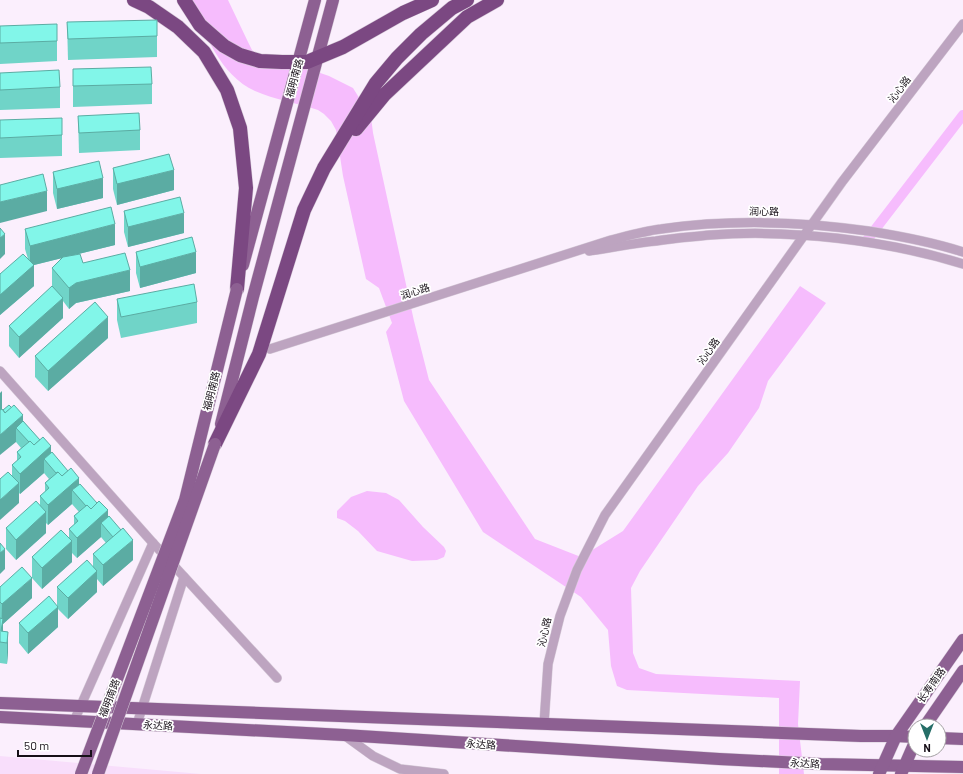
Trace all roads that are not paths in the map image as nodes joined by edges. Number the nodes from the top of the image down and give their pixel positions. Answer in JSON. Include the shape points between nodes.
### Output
{"nodes":[{"id":1,"x":134,"y":0,"type":"edge"},
{"id":2,"x":184,"y":0,"type":"edge"},
{"id":3,"x":315,"y":0,"type":"edge"},
{"id":4,"x":333,"y":0,"type":"edge"},
{"id":5,"x":432,"y":0,"type":"edge"},
{"id":6,"x":467,"y":0,"type":"edge"},
{"id":7,"x":497,"y":0,"type":"edge"},
{"id":8,"x":963,"y":24,"type":"edge"},
{"id":9,"x":324,"y":168,"type":"junction"},
{"id":10,"x":812,"y":224,"type":"junction"},
{"id":11,"x":803,"y":236,"type":"junction"},
{"id":12,"x":963,"y":252,"type":"edge"},
{"id":13,"x":566,"y":255,"type":"junction"},
{"id":14,"x":963,"y":264,"type":"edge"},
{"id":15,"x":237,"y":288,"type":"junction"},
{"id":16,"x":270,"y":349,"type":"dead end"},
{"id":17,"x":0,"y":371,"type":"edge"},
{"id":18,"x":215,"y":444,"type":"junction"},
{"id":19,"x":153,"y":543,"type":"junction"},
{"id":20,"x":184,"y":577,"type":"junction"},
{"id":21,"x":963,"y":640,"type":"edge"},
{"id":22,"x":963,"y":671,"type":"edge"},
{"id":23,"x":277,"y":678,"type":"dead end"},
{"id":24,"x":0,"y":703,"type":"edge"},
{"id":25,"x":80,"y":706,"type":"junction"},
{"id":26,"x":142,"y":708,"type":"junction"},
{"id":27,"x":0,"y":718,"type":"edge"},
{"id":28,"x":931,"y":718,"type":"edge"},
{"id":29,"x":74,"y":721,"type":"junction"},
{"id":30,"x":137,"y":724,"type":"junction"},
{"id":31,"x":544,"y":724,"type":"junction"},
{"id":32,"x":344,"y":735,"type":"junction"},
{"id":33,"x":896,"y":736,"type":"junction"},
{"id":34,"x":907,"y":737,"type":"edge"},
{"id":35,"x":947,"y":738,"type":"edge"},
{"id":36,"x":963,"y":739,"type":"edge"},
{"id":37,"x":908,"y":758,"type":"edge"},
{"id":38,"x":963,"y":767,"type":"edge"},
{"id":39,"x":881,"y":769,"type":"edge"},
{"id":40,"x":903,"y":769,"type":"edge"},
{"id":41,"x":81,"y":774,"type":"edge"},
{"id":42,"x":98,"y":774,"type":"edge"},
{"id":43,"x":444,"y":774,"type":"edge"}],
"edges":[{"from":1,"to":15,"type":"highway","via":[[178,27],[204,52],[227,90],[240,128],[246,188]]},
{"from":2,"to":5,"type":"highway","via":[[200,25],[224,46],[260,62],[307,62],[343,47],[403,13]]},
{"from":3,"to":15,"type":"main road","name":"福明南路"},
{"from":4,"to":18,"type":"main road","name":"福明南路"},
{"from":6,"to":9,"type":"highway","via":[[452,8],[397,58],[376,83]]},
{"from":7,"to":9,"type":"highway","via":[[467,17],[384,96]]},
{"from":8,"to":10,"type":"street","name":"沁心路"},
{"from":9,"to":18,"type":"highway","via":[[304,210],[259,354]]},
{"from":10,"to":11,"type":"street","name":"沁心路"},
{"from":10,"to":12,"type":"street","name":"润心路","via":[[904,237]]},
{"from":10,"to":13,"type":"street","name":"润心路","via":[[716,222],[660,229],[611,240]]},
{"from":11,"to":13,"type":"street","name":"润心路","via":[[712,235],[656,240]]},
{"from":11,"to":14,"type":"street","name":"润心路","via":[[889,247]]},
{"from":11,"to":31,"type":"street","name":"沁心路","via":[[605,515],[577,570],[560,616],[548,664]]},
{"from":13,"to":16,"type":"street","name":"润心路"},
{"from":15,"to":41,"type":"main road","name":"福明南路","bridge":true,"via":[[185,500]]},
{"from":17,"to":19,"type":"street"},
{"from":18,"to":42,"type":"main road","name":"福明南路","bridge":true},
{"from":19,"to":20,"type":"street"},
{"from":19,"to":25,"type":"street"},
{"from":20,"to":23,"type":"street"},
{"from":20,"to":26,"type":"street"},
{"from":21,"to":33,"type":"main road","name":"长寿南路"},
{"from":22,"to":28,"type":"main road","name":"长寿南路"},
{"from":24,"to":25,"type":"main road","name":"永达路"},
{"from":25,"to":26,"type":"main road","name":"永达路"},
{"from":25,"to":29,"type":"street"},
{"from":26,"to":30,"type":"street"},
{"from":26,"to":31,"type":"main road","name":"永达路"},
{"from":27,"to":29,"type":"main road","name":"永达路"},
{"from":29,"to":30,"type":"main road","name":"永达路"},
{"from":30,"to":32,"type":"main road","name":"永达路"},
{"from":31,"to":33,"type":"main road","name":"永达路"},
{"from":32,"to":39,"type":"main road","name":"永达路"},
{"from":32,"to":43,"type":"street","via":[[373,756],[400,769]]},
{"from":33,"to":34,"type":"main road","name":"永达路"},
{"from":33,"to":39,"type":"main road","name":"长寿南路"},
{"from":35,"to":36,"type":"main road"},
{"from":37,"to":40,"type":"main road"},
{"from":38,"to":40,"type":"main road","name":"永达路"},
{"from":39,"to":40,"type":"main road","name":"永达路"}]}
